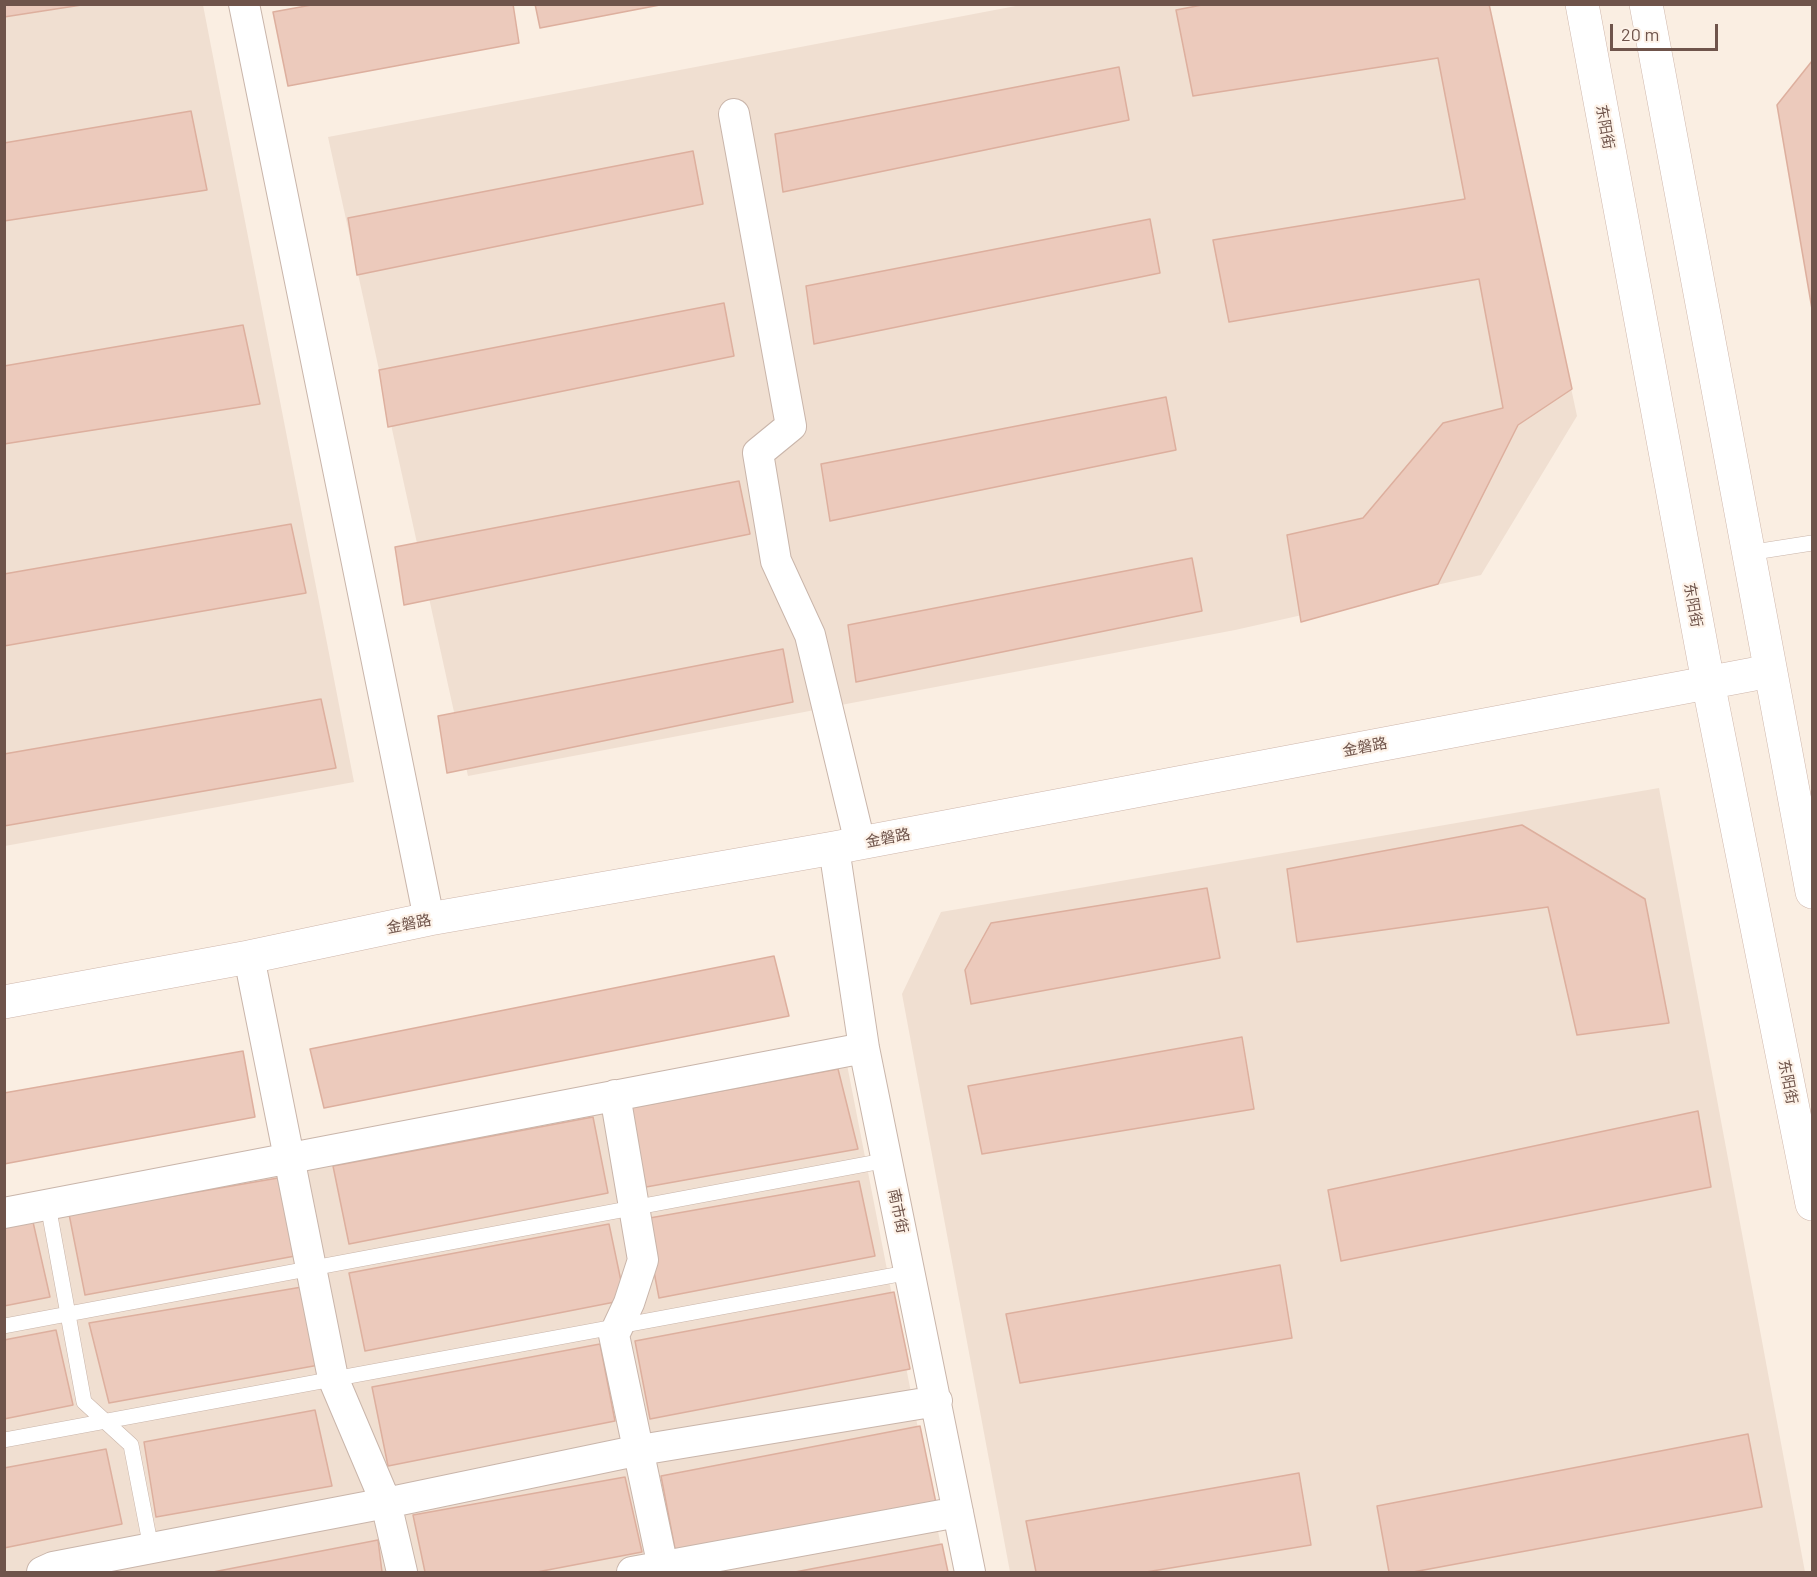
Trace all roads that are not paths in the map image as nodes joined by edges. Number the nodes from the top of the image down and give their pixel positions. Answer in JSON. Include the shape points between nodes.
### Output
{"nodes":[{"id":1,"x":244,"y":4,"type":"edge"},
{"id":2,"x":1582,"y":4,"type":"edge"},
{"id":3,"x":1646,"y":4,"type":"edge"},
{"id":4,"x":734,"y":114,"type":"dead end"},
{"id":5,"x":1812,"y":543,"type":"edge"},
{"id":6,"x":1748,"y":553,"type":"junction"},
{"id":7,"x":1770,"y":671,"type":"junction"},
{"id":8,"x":1708,"y":682,"type":"junction"},
{"id":9,"x":847,"y":846,"type":"junction"},
{"id":10,"x":1812,"y":892,"type":"edge"},
{"id":11,"x":429,"y":919,"type":"junction"},
{"id":12,"x":249,"y":957,"type":"junction"},
{"id":13,"x":4,"y":1002,"type":"edge"},
{"id":14,"x":864,"y":1048,"type":"junction"},
{"id":15,"x":615,"y":1095,"type":"junction"},
{"id":16,"x":289,"y":1158,"type":"junction"},
{"id":17,"x":888,"y":1160,"type":"junction"},
{"id":18,"x":1812,"y":1204,"type":"edge"},
{"id":19,"x":48,"y":1205,"type":"junction"},
{"id":20,"x":634,"y":1208,"type":"junction"},
{"id":21,"x":4,"y":1213,"type":"edge"},
{"id":22,"x":312,"y":1269,"type":"junction"},
{"id":23,"x":911,"y":1272,"type":"junction"},
{"id":24,"x":68,"y":1314,"type":"junction"},
{"id":25,"x":4,"y":1326,"type":"edge"},
{"id":26,"x":619,"y":1326,"type":"junction"},
{"id":27,"x":333,"y":1378,"type":"junction"},
{"id":28,"x":937,"y":1401,"type":"junction"},
{"id":29,"x":104,"y":1421,"type":"junction"},
{"id":30,"x":4,"y":1440,"type":"edge"},
{"id":31,"x":640,"y":1450,"type":"junction"},
{"id":32,"x":386,"y":1503,"type":"junction"},
{"id":33,"x":958,"y":1512,"type":"junction"},
{"id":34,"x":151,"y":1548,"type":"junction"},
{"id":35,"x":48,"y":1570,"type":"edge"},
{"id":36,"x":663,"y":1570,"type":"edge"},
{"id":37,"x":24,"y":1572,"type":"edge"},
{"id":38,"x":402,"y":1572,"type":"edge"},
{"id":39,"x":632,"y":1572,"type":"edge"},
{"id":40,"x":970,"y":1572,"type":"edge"}],
"edges":[{"from":1,"to":11,"type":"street"},
{"from":2,"to":8,"type":"main road","name":"东阳街"},
{"from":3,"to":6,"type":"main road"},
{"from":4,"to":9,"type":"street","name":"南市街","via":[[791,426],[758,453],[776,561],[810,635]]},
{"from":5,"to":6,"type":"lane"},
{"from":6,"to":7,"type":"main road"},
{"from":7,"to":8,"type":"main road","name":"金磐路"},
{"from":7,"to":10,"type":"main road"},
{"from":8,"to":9,"type":"main road","name":"金磐路"},
{"from":8,"to":18,"type":"main road","name":"东阳街"},
{"from":9,"to":11,"type":"main road","name":"金磐路"},
{"from":9,"to":14,"type":"street","name":"南市街"},
{"from":11,"to":12,"type":"main road","name":"金磐路"},
{"from":12,"to":13,"type":"main road","name":"金磐路"},
{"from":12,"to":16,"type":"street"},
{"from":14,"to":15,"type":"street"},
{"from":14,"to":17,"type":"street","name":"南市街"},
{"from":15,"to":16,"type":"street"},
{"from":15,"to":20,"type":"street"},
{"from":16,"to":19,"type":"street"},
{"from":16,"to":22,"type":"street"},
{"from":17,"to":20,"type":"lane"},
{"from":17,"to":23,"type":"street","name":"南市街"},
{"from":19,"to":21,"type":"street"},
{"from":19,"to":24,"type":"lane"},
{"from":20,"to":22,"type":"lane"},
{"from":20,"to":26,"type":"street","via":[[642,1260]]},
{"from":22,"to":24,"type":"lane"},
{"from":22,"to":27,"type":"street"},
{"from":23,"to":26,"type":"lane"},
{"from":23,"to":28,"type":"street","name":"南市街"},
{"from":24,"to":25,"type":"lane"},
{"from":24,"to":29,"type":"lane","via":[[84,1402]]},
{"from":26,"to":27,"type":"lane"},
{"from":26,"to":31,"type":"street","via":[[615,1335]]},
{"from":27,"to":29,"type":"lane"},
{"from":27,"to":32,"type":"street"},
{"from":28,"to":31,"type":"street"},
{"from":28,"to":33,"type":"street","name":"南市街"},
{"from":29,"to":30,"type":"lane"},
{"from":29,"to":34,"type":"lane","via":[[131,1445]]},
{"from":31,"to":32,"type":"street"},
{"from":31,"to":36,"type":"street"},
{"from":32,"to":34,"type":"street"},
{"from":32,"to":38,"type":"street"},
{"from":33,"to":36,"type":"street"},
{"from":33,"to":40,"type":"street","name":"南市街"},
{"from":34,"to":35,"type":"street"},
{"from":35,"to":37,"type":"street"},
{"from":36,"to":39,"type":"street"}]}
